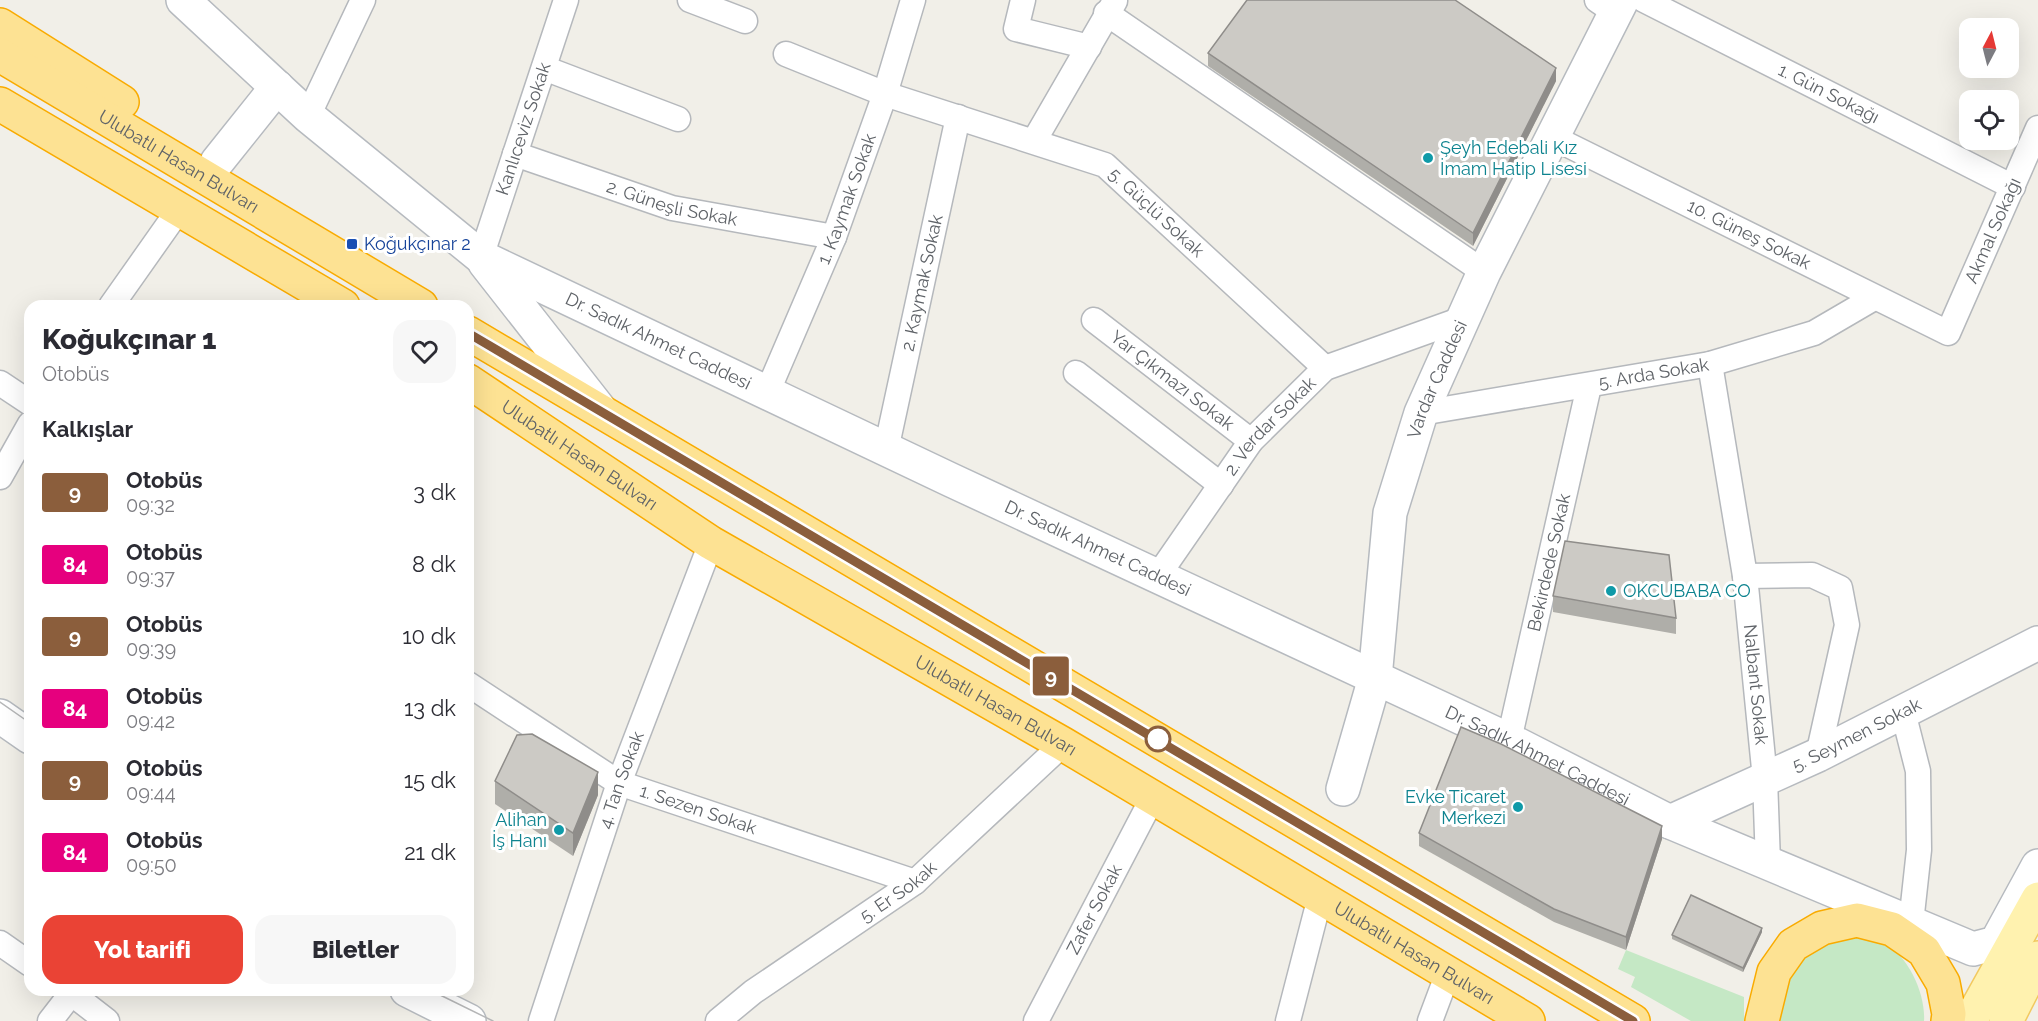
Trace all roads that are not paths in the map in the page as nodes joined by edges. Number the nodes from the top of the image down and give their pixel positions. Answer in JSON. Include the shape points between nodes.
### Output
{"nodes":[{"id":1,"x":183,"y":0,"type":"edge"},
{"id":2,"x":363,"y":0,"type":"edge"},
{"id":3,"x":566,"y":0,"type":"edge"},
{"id":4,"x":690,"y":0,"type":"edge"},
{"id":5,"x":913,"y":0,"type":"edge"},
{"id":6,"x":1023,"y":0,"type":"edge"},
{"id":7,"x":1620,"y":3,"type":"edge"},
{"id":8,"x":1110,"y":7,"type":"edge"},
{"id":9,"x":745,"y":21,"type":"dead end"},
{"id":10,"x":0,"y":25,"type":"edge"},
{"id":11,"x":1089,"y":47,"type":"junction"},
{"id":12,"x":786,"y":54,"type":"dead end"},
{"id":13,"x":0,"y":55,"type":"edge"},
{"id":14,"x":544,"y":68,"type":"junction"},
{"id":15,"x":277,"y":87,"type":"junction"},
{"id":16,"x":885,"y":94,"type":"junction"},
{"id":17,"x":0,"y":104,"type":"edge"},
{"id":18,"x":308,"y":116,"type":"junction"},
{"id":19,"x":958,"y":117,"type":"junction"},
{"id":20,"x":678,"y":119,"type":"dead end"},
{"id":21,"x":2038,"y":128,"type":"edge"},
{"id":22,"x":0,"y":131,"type":"edge"},
{"id":23,"x":1550,"y":136,"type":"junction"},
{"id":24,"x":1034,"y":141,"type":"junction"},
{"id":25,"x":515,"y":154,"type":"junction"},
{"id":26,"x":217,"y":162,"type":"junction"},
{"id":27,"x":109,"y":169,"type":"junction"},
{"id":28,"x":2013,"y":187,"type":"junction"},
{"id":29,"x":178,"y":211,"type":"junction"},
{"id":30,"x":834,"y":237,"type":"junction"},
{"id":31,"x":335,"y":255,"type":"junction"},
{"id":32,"x":481,"y":257,"type":"junction"},
{"id":33,"x":1484,"y":272,"type":"junction"},
{"id":34,"x":1874,"y":298,"type":"junction"},
{"id":35,"x":115,"y":300,"type":"edge"},
{"id":36,"x":333,"y":300,"type":"edge"},
{"id":37,"x":411,"y":300,"type":"edge"},
{"id":38,"x":1462,"y":319,"type":"junction"},
{"id":39,"x":1095,"y":320,"type":"dead end"},
{"id":40,"x":1948,"y":333,"type":"joint"},
{"id":41,"x":474,"y":337,"type":"edge"},
{"id":42,"x":1710,"y":364,"type":"junction"},
{"id":43,"x":1325,"y":368,"type":"junction"},
{"id":44,"x":1076,"y":373,"type":"dead end"},
{"id":45,"x":0,"y":383,"type":"edge"},
{"id":46,"x":474,"y":385,"type":"edge"},
{"id":47,"x":1589,"y":386,"type":"junction"},
{"id":48,"x":767,"y":393,"type":"junction"},
{"id":49,"x":24,"y":399,"type":"edge"},
{"id":50,"x":601,"y":411,"type":"junction"},
{"id":51,"x":1421,"y":413,"type":"junction"},
{"id":52,"x":24,"y":435,"type":"edge"},
{"id":53,"x":1251,"y":441,"type":"junction"},
{"id":54,"x":886,"y":450,"type":"junction"},
{"id":55,"x":0,"y":477,"type":"edge"},
{"id":56,"x":1221,"y":485,"type":"junction"},
{"id":57,"x":711,"y":543,"type":"junction"},
{"id":58,"x":1745,"y":576,"type":"junction"},
{"id":59,"x":1157,"y":577,"type":"junction"},
{"id":60,"x":2038,"y":644,"type":"edge"},
{"id":61,"x":1375,"y":678,"type":"junction"},
{"id":62,"x":474,"y":688,"type":"edge"},
{"id":63,"x":1903,"y":712,"type":"junction"},
{"id":64,"x":0,"y":716,"type":"edge"},
{"id":65,"x":24,"y":733,"type":"edge"},
{"id":66,"x":1509,"y":740,"type":"junction"},
{"id":67,"x":1063,"y":744,"type":"junction"},
{"id":68,"x":1818,"y":755,"type":"junction"},
{"id":69,"x":1765,"y":778,"type":"junction"},
{"id":70,"x":619,"y":783,"type":"junction"},
{"id":71,"x":1343,"y":789,"type":"dead end"},
{"id":72,"x":1153,"y":797,"type":"junction"},
{"id":73,"x":1670,"y":822,"type":"junction"},
{"id":74,"x":1768,"y":863,"type":"junction"},
{"id":75,"x":2038,"y":866,"type":"edge"},
{"id":76,"x":915,"y":882,"type":"junction"},
{"id":77,"x":1320,"y":897,"type":"junction"},
{"id":78,"x":2038,"y":899,"type":"edge"},
{"id":79,"x":1911,"y":923,"type":"junction"},
{"id":80,"x":0,"y":942,"type":"edge"},
{"id":81,"x":2038,"y":958,"type":"edge"},
{"id":82,"x":24,"y":960,"type":"edge"},
{"id":83,"x":1448,"y":973,"type":"junction"},
{"id":84,"x":2038,"y":990,"type":"edge"},
{"id":85,"x":68,"y":996,"type":"edge"},
{"id":86,"x":77,"y":996,"type":"edge"},
{"id":87,"x":419,"y":996,"type":"edge"},
{"id":88,"x":50,"y":1021,"type":"edge"},
{"id":89,"x":107,"y":1021,"type":"edge"},
{"id":90,"x":469,"y":1021,"type":"edge"},
{"id":91,"x":541,"y":1021,"type":"edge"},
{"id":92,"x":718,"y":1021,"type":"edge"},
{"id":93,"x":1036,"y":1021,"type":"edge"},
{"id":94,"x":1288,"y":1021,"type":"edge"},
{"id":95,"x":1430,"y":1021,"type":"edge"},
{"id":96,"x":1528,"y":1021,"type":"edge"},
{"id":97,"x":1633,"y":1021,"type":"edge"},
{"id":98,"x":1762,"y":1021,"type":"edge"},
{"id":99,"x":1948,"y":1021,"type":"edge"},
{"id":100,"x":1970,"y":1021,"type":"edge"},
{"id":101,"x":2008,"y":1021,"type":"edge"}],
"edges":[{"from":1,"to":15,"type":"street","name":"Dr. Sadık Ahmet Caddesi"},
{"from":2,"to":18,"type":"street"},
{"from":3,"to":14,"type":"street","name":"Kanlıceviz Sokak"},
{"from":4,"to":9,"type":"street"},
{"from":5,"to":16,"type":"street","name":"1. Kaymak Sokak"},
{"from":6,"to":11,"type":"street","via":[[1016,29]]},
{"from":7,"to":23,"type":"street","name":"Vardar Caddesi"},
{"from":7,"to":28,"type":"street","name":"1. Gün Sokağı"},
{"from":8,"to":11,"type":"street"},
{"from":8,"to":33,"type":"street"},
{"from":10,"to":26,"type":"highway"},
{"from":11,"to":24,"type":"street"},
{"from":12,"to":16,"type":"street","name":"5. Güçlü Sokak"},
{"from":13,"to":31,"type":"highway","name":"Ulubatlı Hasan Bulvarı"},
{"from":14,"to":20,"type":"street"},
{"from":14,"to":25,"type":"street","name":"Kanlıceviz Sokak"},
{"from":15,"to":18,"type":"street","name":"Dr. Sadık Ahmet Caddesi"},
{"from":15,"to":26,"type":"street"},
{"from":16,"to":19,"type":"street","name":"5. Güçlü Sokak"},
{"from":16,"to":30,"type":"street","name":"1. Kaymak Sokak"},
{"from":17,"to":27,"type":"highway"},
{"from":18,"to":32,"type":"street","name":"Dr. Sadık Ahmet Caddesi"},
{"from":19,"to":24,"type":"street","name":"5. Güçlü Sokak"},
{"from":19,"to":54,"type":"street","name":"2. Kaymak Sokak"},
{"from":21,"to":28,"type":"street","name":"Akmal Sokağı"},
{"from":22,"to":27,"type":"highway"},
{"from":23,"to":33,"type":"street","name":"Vardar Caddesi"},
{"from":23,"to":34,"type":"street","name":"10. Güneş Sokak"},
{"from":24,"to":43,"type":"street","name":"5. Güçlü Sokak","via":[[1105,165]]},
{"from":25,"to":30,"type":"street","name":"2. Güneşli Sokak","via":[[672,207]]},
{"from":25,"to":32,"type":"street","name":"Kanlıceviz Sokak"},
{"from":26,"to":31,"type":"highway"},
{"from":27,"to":29,"type":"highway"},
{"from":28,"to":40,"type":"street","name":"Akmal Sokağı"},
{"from":29,"to":35,"type":"street"},
{"from":29,"to":36,"type":"highway"},
{"from":30,"to":48,"type":"street","name":"1. Kaymak Sokak"},
{"from":31,"to":37,"type":"highway","name":"Ulubatlı Hasan Bulvarı"},
{"from":32,"to":48,"type":"street","name":"Dr. Sadık Ahmet Caddesi"},
{"from":32,"to":50,"type":"street"},
{"from":33,"to":38,"type":"street","name":"Vardar Caddesi"},
{"from":34,"to":40,"type":"street","name":"10. Güneş Sokak"},
{"from":34,"to":42,"type":"street","name":"5. Arda Sokak","via":[[1814,333]]},
{"from":38,"to":43,"type":"street","name":"2. Verdar Sokak"},
{"from":38,"to":51,"type":"street","name":"Vardar Caddesi"},
{"from":39,"to":53,"type":"street","name":"Yar Çıkmazı Sokak"},
{"from":41,"to":50,"type":"highway"},
{"from":42,"to":47,"type":"street","name":"5. Arda Sokak"},
{"from":42,"to":58,"type":"street","name":"Nalbant Sokak"},
{"from":43,"to":53,"type":"street","name":"2. Verdar Sokak"},
{"from":44,"to":56,"type":"street"},
{"from":45,"to":49,"type":"street"},
{"from":46,"to":57,"type":"highway","name":"Ulubatlı Hasan Bulvarı"},
{"from":47,"to":51,"type":"street","name":"5. Arda Sokak"},
{"from":47,"to":66,"type":"street","name":"Bekirdede Sokak"},
{"from":48,"to":54,"type":"street","name":"Dr. Sadık Ahmet Caddesi"},
{"from":50,"to":97,"type":"highway"},
{"from":51,"to":61,"type":"street","name":"Vardar Caddesi","via":[[1390,513]]},
{"from":52,"to":55,"type":"street"},
{"from":53,"to":56,"type":"street","name":"2. Verdar Sokak"},
{"from":54,"to":59,"type":"street","name":"Dr. Sadık Ahmet Caddesi"},
{"from":56,"to":59,"type":"street","name":"2. Verdar Sokak"},
{"from":57,"to":67,"type":"highway","name":"Ulubatlı Hasan Bulvarı"},
{"from":57,"to":70,"type":"street","name":"4. Tan Sokak"},
{"from":58,"to":68,"type":"street","via":[[1812,575],[1840,588],[1847,626]]},
{"from":58,"to":69,"type":"street","name":"Nalbant Sokak"},
{"from":59,"to":61,"type":"street","name":"Dr. Sadık Ahmet Caddesi"},
{"from":60,"to":63,"type":"street","name":"5. Seymen Sokak"},
{"from":61,"to":66,"type":"street","name":"Dr. Sadık Ahmet Caddesi"},
{"from":61,"to":71,"type":"street","name":"Vardar Caddesi"},
{"from":62,"to":70,"type":"street","name":"1. Sezen Sokak"},
{"from":63,"to":68,"type":"street","name":"5. Seymen Sokak"},
{"from":63,"to":79,"type":"street","via":[[1918,771],[1919,850]]},
{"from":64,"to":65,"type":"street"},
{"from":66,"to":73,"type":"street","name":"Dr. Sadık Ahmet Caddesi"},
{"from":67,"to":72,"type":"highway","name":"Ulubatlı Hasan Bulvarı"},
{"from":67,"to":76,"type":"street","name":"5. Er Sokak"},
{"from":68,"to":69,"type":"street","name":"5. Seymen Sokak"},
{"from":69,"to":73,"type":"street","name":"5. Seymen Sokak"},
{"from":69,"to":74,"type":"street","name":"Nalbant Sokak"},
{"from":70,"to":76,"type":"street","name":"1. Sezen Sokak"},
{"from":70,"to":91,"type":"street","name":"4. Tan Sokak"},
{"from":72,"to":77,"type":"highway","name":"Ulubatlı Hasan Bulvarı"},
{"from":72,"to":93,"type":"street","name":"Zafer Sokak"},
{"from":73,"to":74,"type":"street","name":"Dr. Sadık Ahmet Caddesi"},
{"from":74,"to":79,"type":"street","name":"Dr. Sadık Ahmet Caddesi"},
{"from":75,"to":79,"type":"street","name":"Dr. Sadık Ahmet Caddesi","via":[[1996,943],[1973,949]]},
{"from":76,"to":92,"type":"street","name":"5. Er Sokak","via":[[753,992]]},
{"from":77,"to":83,"type":"highway","name":"Ulubatlı Hasan Bulvarı"},
{"from":77,"to":94,"type":"street"},
{"from":78,"to":100,"type":"main road"},
{"from":80,"to":82,"type":"street"},
{"from":81,"to":101,"type":"main road"},
{"from":83,"to":95,"type":"street"},
{"from":83,"to":96,"type":"highway","name":"Ulubatlı Hasan Bulvarı"},
{"from":84,"to":101,"type":"street"},
{"from":85,"to":88,"type":"street"},
{"from":86,"to":89,"type":"street"},
{"from":87,"to":90,"type":"street"},
{"from":98,"to":99,"type":"highway","via":[[1774,972],[1793,945],[1822,928],[1857,920],[1892,929],[1924,951],[1943,983]]}]}
